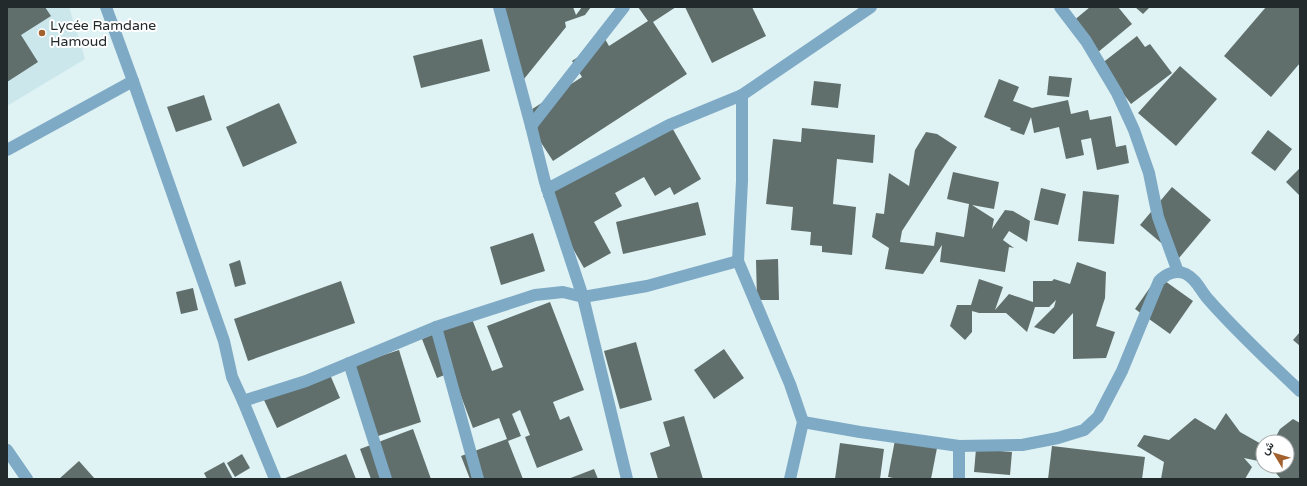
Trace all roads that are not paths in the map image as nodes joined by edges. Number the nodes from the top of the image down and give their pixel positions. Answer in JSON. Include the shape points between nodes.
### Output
{"nodes":[{"id":1,"x":106,"y":7,"type":"edge"},
{"id":2,"x":499,"y":7,"type":"edge"},
{"id":3,"x":624,"y":7,"type":"edge"},
{"id":4,"x":870,"y":7,"type":"edge"},
{"id":5,"x":1060,"y":7,"type":"edge"},
{"id":6,"x":852,"y":12,"type":"edge"},
{"id":7,"x":133,"y":81,"type":"junction"},
{"id":8,"x":742,"y":95,"type":"junction"},
{"id":9,"x":531,"y":126,"type":"junction"},
{"id":10,"x":7,"y":150,"type":"edge"},
{"id":11,"x":547,"y":189,"type":"junction"},
{"id":12,"x":738,"y":261,"type":"junction"},
{"id":13,"x":1178,"y":272,"type":"junction"},
{"id":14,"x":583,"y":296,"type":"junction"},
{"id":15,"x":436,"y":327,"type":"junction"},
{"id":16,"x":349,"y":363,"type":"junction"},
{"id":17,"x":1300,"y":391,"type":"edge"},
{"id":18,"x":243,"y":401,"type":"junction"},
{"id":19,"x":803,"y":422,"type":"junction"},
{"id":20,"x":959,"y":446,"type":"junction"},
{"id":21,"x":7,"y":450,"type":"edge"},
{"id":22,"x":27,"y":479,"type":"edge"},
{"id":23,"x":275,"y":479,"type":"edge"},
{"id":24,"x":386,"y":479,"type":"edge"},
{"id":25,"x":478,"y":479,"type":"edge"},
{"id":26,"x":626,"y":479,"type":"edge"},
{"id":27,"x":790,"y":479,"type":"edge"},
{"id":28,"x":959,"y":479,"type":"edge"}],
"edges":[{"from":1,"to":7,"type":"street"},
{"from":2,"to":9,"type":"street"},
{"from":3,"to":9,"type":"street"},
{"from":4,"to":6,"type":"street"},
{"from":5,"to":13,"type":"street","via":[[1086,41],[1117,93],[1134,130],[1149,173],[1158,217]]},
{"from":6,"to":8,"type":"street"},
{"from":7,"to":10,"type":"street"},
{"from":7,"to":18,"type":"street","via":[[224,341],[232,377]]},
{"from":8,"to":11,"type":"street","via":[[669,125]]},
{"from":8,"to":12,"type":"street","via":[[742,181]]},
{"from":9,"to":11,"type":"street"},
{"from":11,"to":14,"type":"street"},
{"from":12,"to":14,"type":"street","via":[[647,286]]},
{"from":12,"to":19,"type":"street","via":[[790,384]]},
{"from":13,"to":17,"type":"street","via":[[1192,277],[1208,299]]},
{"from":13,"to":20,"type":"street","via":[[1166,274],[1159,281],[1122,371],[1098,417],[1084,430],[1022,445]]},
{"from":14,"to":15,"type":"street","via":[[563,292],[535,295]]},
{"from":14,"to":26,"type":"street"},
{"from":15,"to":16,"type":"street"},
{"from":15,"to":25,"type":"street"},
{"from":16,"to":18,"type":"street","via":[[306,381]]},
{"from":16,"to":24,"type":"street"},
{"from":18,"to":23,"type":"street"},
{"from":19,"to":20,"type":"street"},
{"from":19,"to":27,"type":"street"},
{"from":20,"to":28,"type":"street"},
{"from":21,"to":22,"type":"street"}]}
